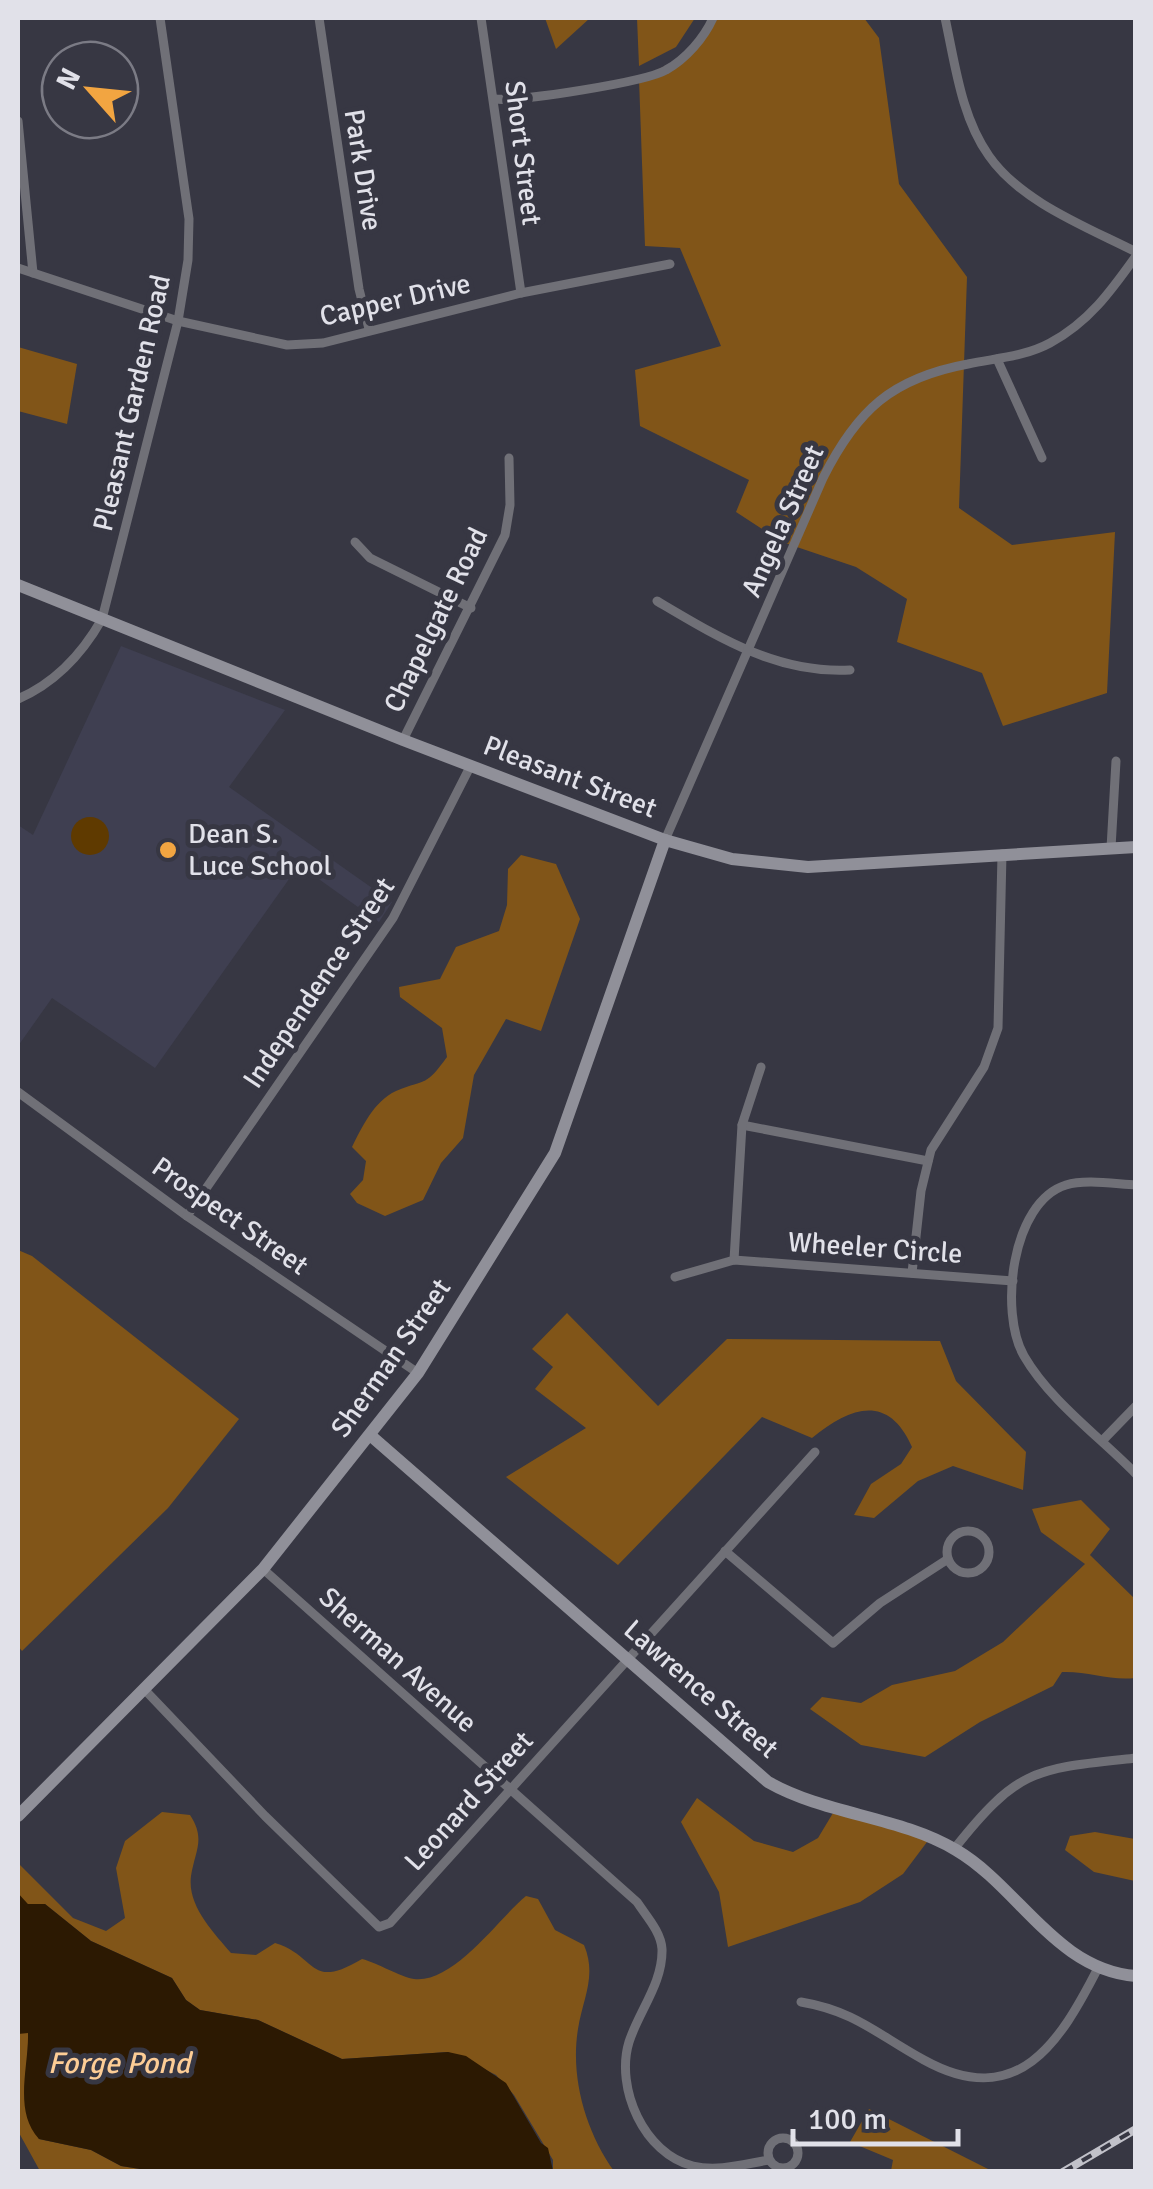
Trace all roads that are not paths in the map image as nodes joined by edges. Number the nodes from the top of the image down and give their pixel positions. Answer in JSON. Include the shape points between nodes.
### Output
{"nodes":[{"id":1,"x":160,"y":18,"type":"edge"},
{"id":2,"x":319,"y":18,"type":"edge"},
{"id":3,"x":481,"y":18,"type":"edge"},
{"id":4,"x":713,"y":18,"type":"edge"},
{"id":5,"x":945,"y":18,"type":"edge"},
{"id":6,"x":495,"y":99,"type":"junction"},
{"id":7,"x":18,"y":121,"type":"edge"},
{"id":8,"x":1136,"y":254,"type":"edge"},
{"id":9,"x":670,"y":264,"type":"dead end"},
{"id":10,"x":18,"y":268,"type":"edge"},
{"id":11,"x":33,"y":273,"type":"junction"},
{"id":12,"x":522,"y":293,"type":"junction"},
{"id":13,"x":178,"y":320,"type":"junction"},
{"id":14,"x":369,"y":329,"type":"junction"},
{"id":15,"x":997,"y":359,"type":"junction"},
{"id":16,"x":509,"y":458,"type":"dead end"},
{"id":17,"x":1042,"y":458,"type":"dead end"},
{"id":18,"x":355,"y":542,"type":"dead end"},
{"id":19,"x":18,"y":584,"type":"edge"},
{"id":20,"x":657,"y":601,"type":"dead end"},
{"id":21,"x":470,"y":608,"type":"junction"},
{"id":22,"x":102,"y":619,"type":"junction"},
{"id":23,"x":750,"y":652,"type":"junction"},
{"id":24,"x":850,"y":670,"type":"dead end"},
{"id":25,"x":18,"y":699,"type":"edge"},
{"id":26,"x":403,"y":740,"type":"junction"},
{"id":27,"x":1116,"y":762,"type":"dead end"},
{"id":28,"x":471,"y":765,"type":"junction"},
{"id":29,"x":665,"y":840,"type":"junction"},
{"id":30,"x":1136,"y":847,"type":"edge"},
{"id":31,"x":1111,"y":848,"type":"junction"},
{"id":32,"x":1002,"y":854,"type":"junction"},
{"id":33,"x":761,"y":1067,"type":"dead end"},
{"id":34,"x":18,"y":1092,"type":"edge"},
{"id":35,"x":742,"y":1125,"type":"junction"},
{"id":36,"x":928,"y":1161,"type":"junction"},
{"id":37,"x":1136,"y":1184,"type":"edge"},
{"id":38,"x":187,"y":1216,"type":"junction"},
{"id":39,"x":734,"y":1260,"type":"junction"},
{"id":40,"x":912,"y":1273,"type":"junction"},
{"id":41,"x":675,"y":1277,"type":"dead end"},
{"id":42,"x":1013,"y":1281,"type":"junction"},
{"id":43,"x":418,"y":1373,"type":"junction"},
{"id":44,"x":1136,"y":1406,"type":"edge"},
{"id":45,"x":370,"y":1435,"type":"junction"},
{"id":46,"x":1103,"y":1440,"type":"junction"},
{"id":47,"x":815,"y":1452,"type":"dead end"},
{"id":48,"x":1136,"y":1474,"type":"edge"},
{"id":49,"x":726,"y":1550,"type":"junction"},
{"id":50,"x":948,"y":1559,"type":"junction"},
{"id":51,"x":263,"y":1569,"type":"junction"},
{"id":52,"x":628,"y":1658,"type":"junction"},
{"id":53,"x":144,"y":1689,"type":"junction"},
{"id":54,"x":1136,"y":1758,"type":"edge"},
{"id":55,"x":509,"y":1789,"type":"junction"},
{"id":56,"x":18,"y":1816,"type":"edge"},
{"id":57,"x":954,"y":1848,"type":"junction"},
{"id":58,"x":1098,"y":1968,"type":"junction"},
{"id":59,"x":1136,"y":1976,"type":"edge"},
{"id":60,"x":801,"y":2002,"type":"dead end"},
{"id":61,"x":769,"y":2160,"type":"dead end"}],
"edges":[{"from":1,"to":13,"type":"street","name":"Pleasant Garden Road","via":[[189,219]]},
{"from":2,"to":14,"type":"street","name":"Park Drive"},
{"from":3,"to":6,"type":"street","name":"Short Street"},
{"from":4,"to":6,"type":"street","via":[[698,43],[666,71]]},
{"from":5,"to":8,"type":"street","via":[[966,111],[986,153],[1027,190]]},
{"from":6,"to":12,"type":"street","name":"Short Street"},
{"from":7,"to":11,"type":"street"},
{"from":8,"to":15,"type":"street","name":"Angela Street","via":[[1075,328],[1027,353]]},
{"from":9,"to":12,"type":"street","name":"Capper Drive"},
{"from":10,"to":11,"type":"street","name":"Capper Drive"},
{"from":11,"to":13,"type":"street","name":"Capper Drive"},
{"from":12,"to":14,"type":"street","name":"Capper Drive"},
{"from":13,"to":14,"type":"street","name":"Capper Drive","via":[[287,346]]},
{"from":13,"to":22,"type":"street","name":"Pleasant Garden Road"},
{"from":15,"to":17,"type":"street"},
{"from":15,"to":23,"type":"street","name":"Angela Street","via":[[908,382],[878,398],[854,424],[823,478]]},
{"from":16,"to":21,"type":"street","name":"Chapelgate Road","via":[[505,535]]},
{"from":18,"to":21,"type":"street","via":[[370,558]]},
{"from":19,"to":22,"type":"main road","name":"Pleasant Street"},
{"from":20,"to":23,"type":"street"},
{"from":21,"to":26,"type":"street","name":"Chapelgate Road"},
{"from":22,"to":25,"type":"street","via":[[68,664]]},
{"from":22,"to":26,"type":"main road","name":"Pleasant Street"},
{"from":23,"to":24,"type":"street","via":[[819,672]]},
{"from":23,"to":29,"type":"street","name":"Angela Street"},
{"from":26,"to":28,"type":"main road","name":"Pleasant Street"},
{"from":27,"to":31,"type":"street"},
{"from":28,"to":29,"type":"main road","name":"Pleasant Street"},
{"from":28,"to":38,"type":"street","name":"Independence Street","via":[[393,918]]},
{"from":29,"to":32,"type":"main road","name":"Pleasant Street","via":[[732,859],[808,867]]},
{"from":29,"to":43,"type":"main road","name":"Sherman Street","via":[[555,1153]]},
{"from":30,"to":31,"type":"main road","name":"Pleasant Street"},
{"from":31,"to":32,"type":"main road","name":"Pleasant Street"},
{"from":32,"to":36,"type":"street","via":[[998,1028],[984,1067]]},
{"from":33,"to":35,"type":"street"},
{"from":34,"to":38,"type":"street","name":"Prospect Street"},
{"from":35,"to":36,"type":"street"},
{"from":35,"to":39,"type":"street"},
{"from":36,"to":40,"type":"street"},
{"from":37,"to":42,"type":"street","via":[[1067,1184],[1038,1205],[1018,1242]]},
{"from":38,"to":43,"type":"street","name":"Prospect Street"},
{"from":39,"to":40,"type":"street","name":"Wheeler Circle"},
{"from":39,"to":41,"type":"street","name":"Wheeler Circle"},
{"from":40,"to":42,"type":"street","name":"Wheeler Circle"},
{"from":42,"to":46,"type":"street","via":[[1015,1334],[1023,1355]]},
{"from":43,"to":45,"type":"main road","name":"Sherman Street"},
{"from":44,"to":46,"type":"street"},
{"from":45,"to":51,"type":"main road","name":"Sherman Street"},
{"from":45,"to":52,"type":"main road","name":"Lawrence Street"},
{"from":46,"to":48,"type":"street"},
{"from":47,"to":49,"type":"street","name":"Leonard Street"},
{"from":49,"to":50,"type":"street","via":[[833,1643]]},
{"from":49,"to":52,"type":"street","name":"Leonard Street"},
{"from":50,"to":50,"type":"street","via":[[962,1572],[976,1571],[986,1562],[986,1544],[972,1532],[960,1533],[950,1541]]},
{"from":51,"to":53,"type":"main road","name":"Sherman Street"},
{"from":51,"to":55,"type":"street","name":"Sherman Avenue"},
{"from":52,"to":55,"type":"street","name":"Leonard Street"},
{"from":52,"to":57,"type":"main road","name":"Lawrence Street","via":[[768,1782]]},
{"from":53,"to":55,"type":"street","name":"Leonard Street","via":[[379,1927],[390,1923]]},
{"from":53,"to":56,"type":"main road","name":"Sherman Street"},
{"from":54,"to":57,"type":"street","via":[[1032,1775],[990,1803]]},
{"from":55,"to":61,"type":"street","name":"Sherman Avenue","via":[[638,1902],[662,1946],[660,1970],[628,2046],[625,2084],[645,2128],[683,2163],[718,2168]]},
{"from":57,"to":58,"type":"main road","name":"Lawrence Street","via":[[1030,1918]]},
{"from":58,"to":59,"type":"main road","name":"Lawrence Street"},
{"from":58,"to":60,"type":"street","via":[[1067,2029],[1048,2050],[1028,2066],[984,2077],[943,2070],[852,2014]]}]}
